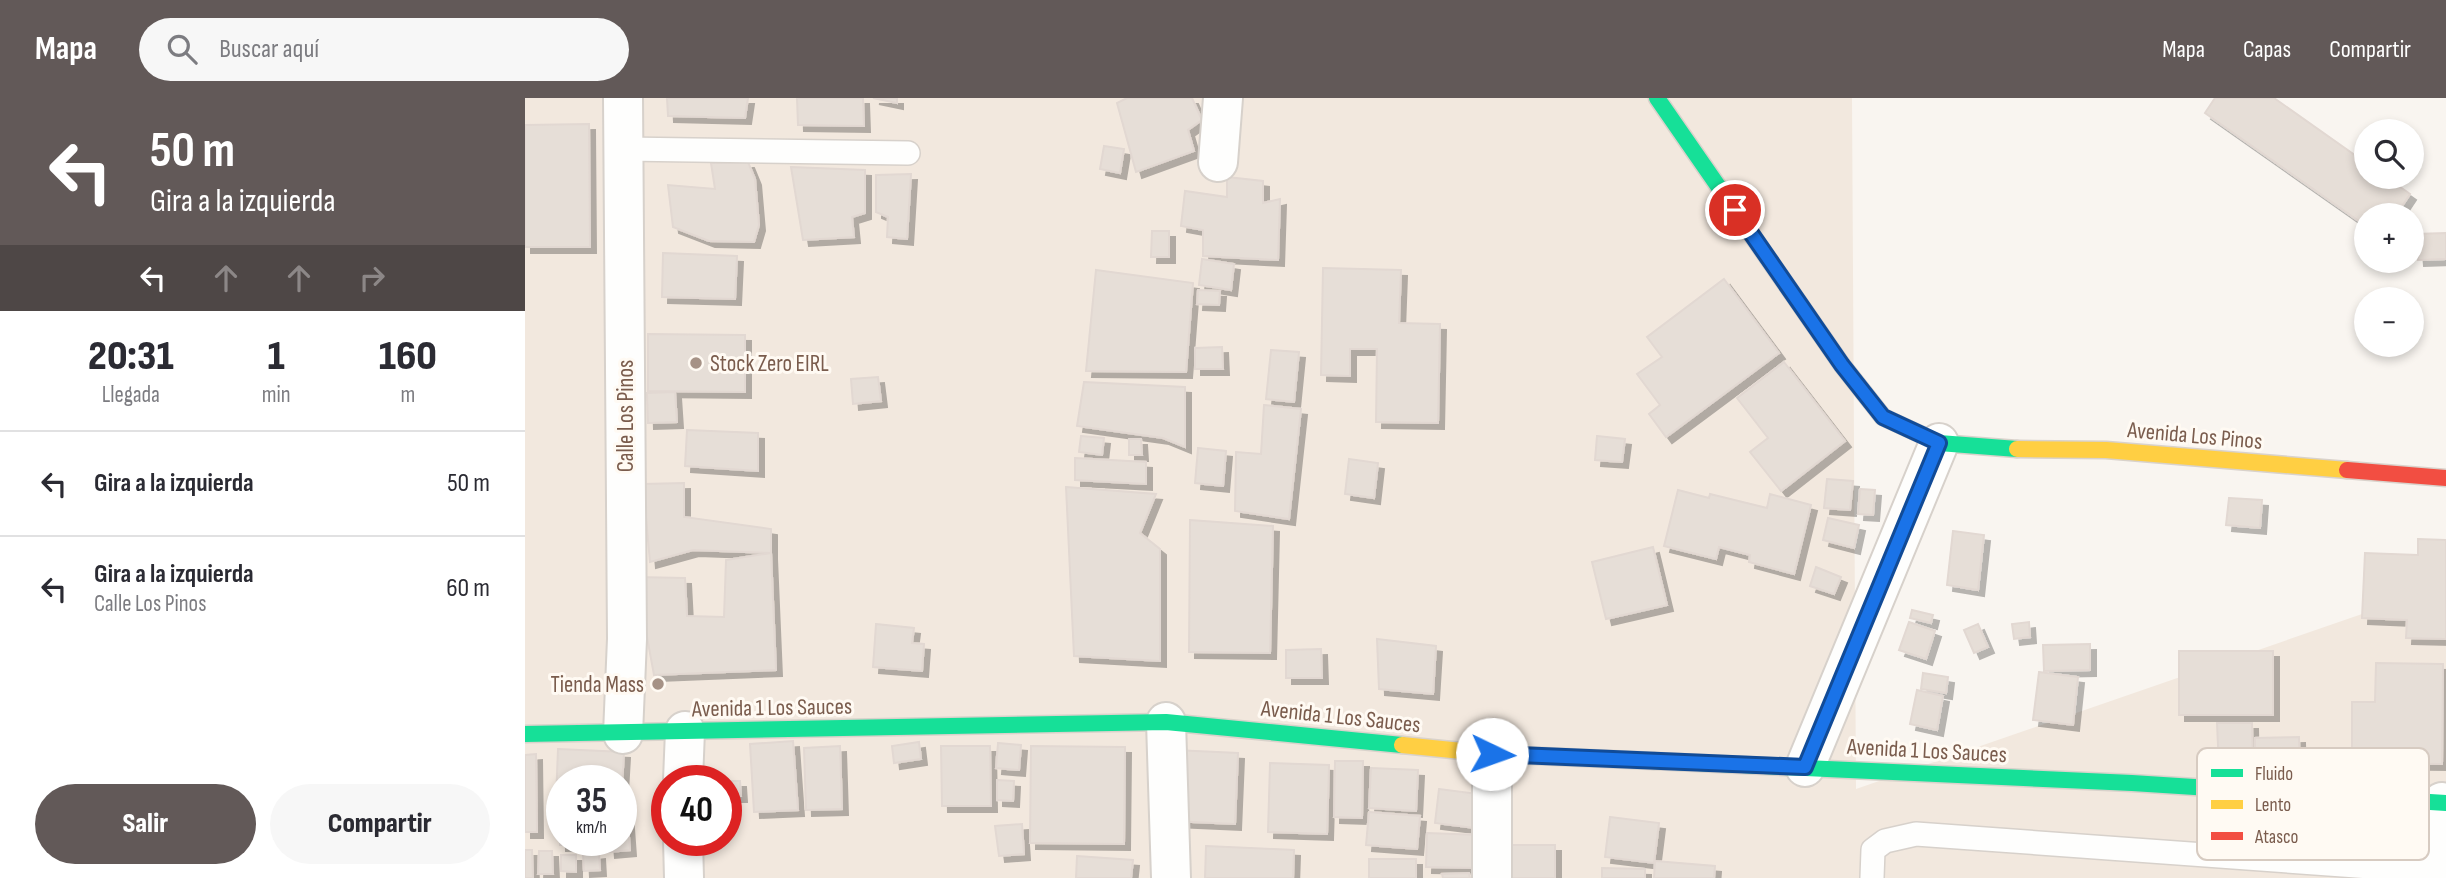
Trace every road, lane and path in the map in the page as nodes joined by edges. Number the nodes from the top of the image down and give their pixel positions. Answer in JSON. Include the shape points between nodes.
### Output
{"nodes":[{"id":1,"x":623,"y":98,"type":"edge"},
{"id":2,"x":1223,"y":98,"type":"edge"},
{"id":3,"x":1657,"y":98,"type":"edge"},
{"id":4,"x":623,"y":149,"type":"junction"},
{"id":5,"x":908,"y":153,"type":"dead end"},
{"id":6,"x":1218,"y":162,"type":"dead end"},
{"id":7,"x":1939,"y":443,"type":"junction"},
{"id":8,"x":2446,"y":478,"type":"edge"},
{"id":9,"x":1166,"y":722,"type":"junction"},
{"id":10,"x":685,"y":732,"type":"junction"},
{"id":11,"x":525,"y":734,"type":"edge"},
{"id":12,"x":623,"y":734,"type":"junction"},
{"id":13,"x":1492,"y":754,"type":"junction"},
{"id":14,"x":684,"y":765,"type":"edge"},
{"id":15,"x":1805,"y":767,"type":"junction"},
{"id":16,"x":2197,"y":787,"type":"edge"},
{"id":17,"x":2444,"y":803,"type":"edge"},
{"id":18,"x":2197,"y":855,"type":"edge"},
{"id":19,"x":683,"y":856,"type":"edge"},
{"id":20,"x":2257,"y":860,"type":"edge"},
{"id":21,"x":2441,"y":874,"type":"edge"},
{"id":22,"x":684,"y":878,"type":"edge"},
{"id":23,"x":1171,"y":878,"type":"edge"},
{"id":24,"x":1492,"y":878,"type":"edge"},
{"id":25,"x":1872,"y":878,"type":"edge"}],
"edges":[{"from":1,"to":4,"type":"street","name":"Calle Los Pinos"},
{"from":2,"to":6,"type":"street"},
{"from":3,"to":7,"type":"street","via":[[1883,417]]},
{"from":4,"to":5,"type":"lane"},
{"from":4,"to":12,"type":"street","name":"Calle Los Pinos","via":[[627,639]]},
{"from":7,"to":8,"type":"street","name":"Avenida Los Pinos","via":[[2106,450]]},
{"from":7,"to":15,"type":"street"},
{"from":9,"to":10,"type":"street","name":"Avenida 1 Los Sauces"},
{"from":9,"to":13,"type":"street","name":"Avenida 1 Los Sauces"},
{"from":9,"to":23,"type":"street"},
{"from":10,"to":12,"type":"street","name":"Avenida 1 Los Sauces"},
{"from":10,"to":14,"type":"street"},
{"from":11,"to":12,"type":"street","name":"Avenida 1 Los Sauces"},
{"from":13,"to":15,"type":"street","name":"Avenida 1 Los Sauces"},
{"from":13,"to":24,"type":"street"},
{"from":15,"to":16,"type":"street","name":"Avenida 1 Los Sauces"},
{"from":17,"to":21,"type":"street"},
{"from":18,"to":25,"type":"lane","via":[[1916,834],[1885,841],[1873,850]]},
{"from":19,"to":22,"type":"street"},
{"from":20,"to":21,"type":"lane"}]}
